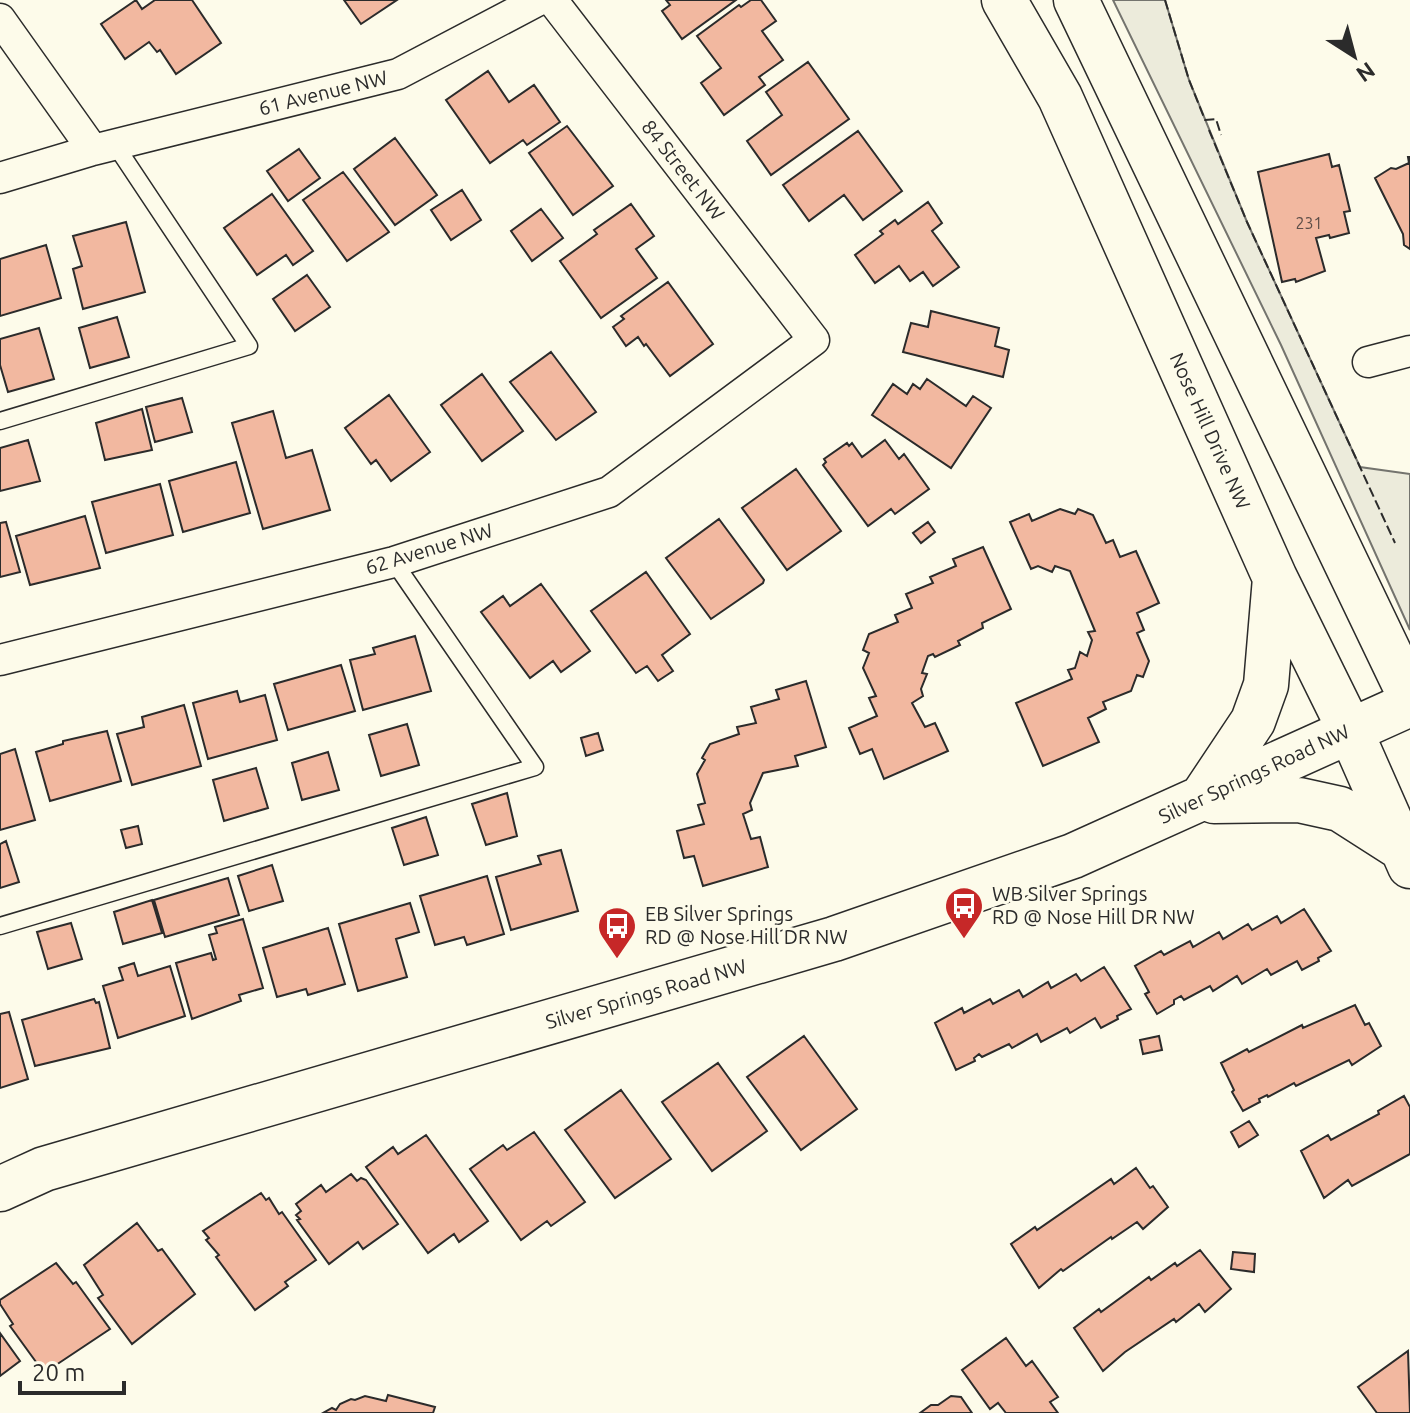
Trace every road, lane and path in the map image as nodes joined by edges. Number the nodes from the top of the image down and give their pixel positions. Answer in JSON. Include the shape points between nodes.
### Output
{"nodes":[{"id":1,"x":539,"y":0,"type":"edge"},
{"id":2,"x":552,"y":0,"type":"edge"},
{"id":3,"x":1004,"y":0,"type":"edge"},
{"id":4,"x":1076,"y":0,"type":"edge"},
{"id":5,"x":0,"y":19,"type":"edge"},
{"id":6,"x":104,"y":146,"type":"junction"},
{"id":7,"x":0,"y":178,"type":"edge"},
{"id":8,"x":814,"y":340,"type":"joint"},
{"id":9,"x":1410,"y":351,"type":"edge"},
{"id":10,"x":1368,"y":362,"type":"dead end"},
{"id":11,"x":0,"y":421,"type":"edge"},
{"id":12,"x":394,"y":562,"type":"junction"},
{"id":13,"x":1275,"y":578,"type":"junction"},
{"id":14,"x":0,"y":660,"type":"edge"},
{"id":15,"x":1410,"y":696,"type":"edge"},
{"id":16,"x":1410,"y":704,"type":"edge"},
{"id":17,"x":1350,"y":730,"type":"junction"},
{"id":18,"x":1200,"y":801,"type":"junction"},
{"id":19,"x":1406,"y":857,"type":"edge"},
{"id":20,"x":0,"y":926,"type":"edge"},
{"id":21,"x":0,"y":1189,"type":"edge"}],
"edges":[{"from":1,"to":6,"type":"street","name":"61 Avenue NW","via":[[398,74]]},
{"from":2,"to":8,"type":"street","name":"84 Street NW"},
{"from":3,"to":13,"type":"main road","name":"Nose Hill Drive NW","via":[[1060,97]]},
{"from":4,"to":15,"type":"main road"},
{"from":5,"to":6,"type":"street"},
{"from":6,"to":7,"type":"street","name":"61 Avenue NW"},
{"from":6,"to":11,"type":"lane","via":[[249,346]]},
{"from":8,"to":12,"type":"street","name":"62 Avenue NW","via":[[609,492]]},
{"from":9,"to":10,"type":"street"},
{"from":12,"to":14,"type":"street","name":"62 Avenue NW"},
{"from":12,"to":20,"type":"lane","via":[[535,767]]},
{"from":13,"to":17,"type":"main road","name":"Nose Hill Drive NW"},
{"from":13,"to":18,"type":"main road","via":[[1266,685],[1253,721]]},
{"from":16,"to":17,"type":"main road","name":"Silver Springs Road NW"},
{"from":17,"to":18,"type":"main road","name":"Silver Springs Road NW"},
{"from":17,"to":19,"type":"main road","name":"Nose Hill Drive NW"},
{"from":18,"to":19,"type":"main road","via":[[1299,800],[1340,809]]},
{"from":18,"to":21,"type":"main road","name":"Silver Springs Road NW","via":[[1073,856],[834,939],[44,1169]]}]}
